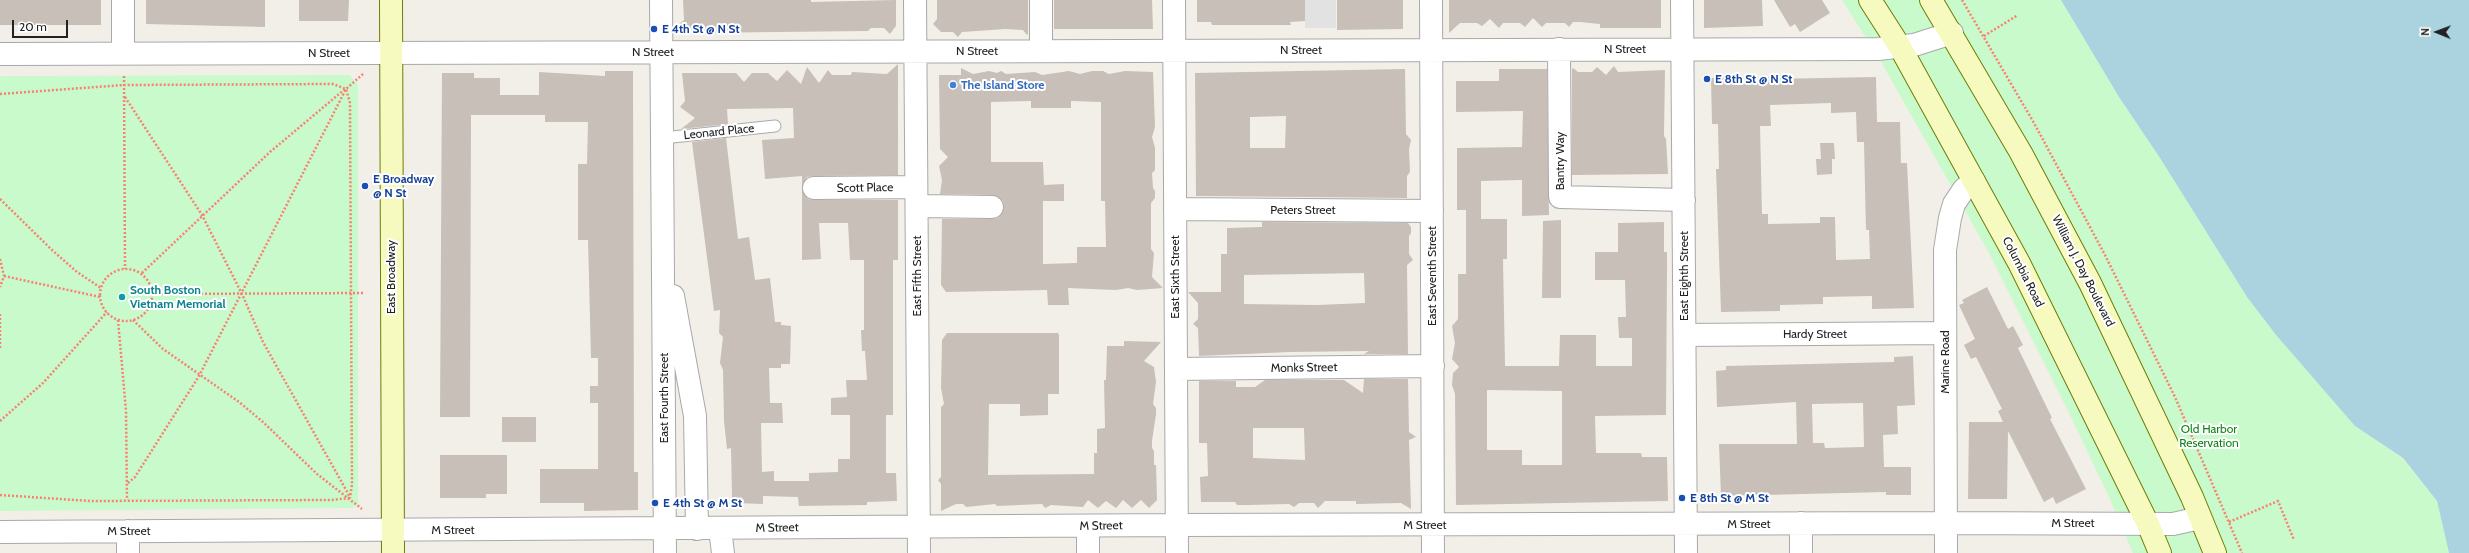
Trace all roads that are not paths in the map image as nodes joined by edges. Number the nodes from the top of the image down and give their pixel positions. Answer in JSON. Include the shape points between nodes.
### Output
{"nodes":[{"id":1,"x":123,"y":0,"type":"edge"},
{"id":2,"x":391,"y":0,"type":"edge"},
{"id":3,"x":661,"y":0,"type":"edge"},
{"id":4,"x":915,"y":0,"type":"edge"},
{"id":5,"x":1041,"y":0,"type":"edge"},
{"id":6,"x":1174,"y":0,"type":"edge"},
{"id":7,"x":1431,"y":0,"type":"edge"},
{"id":8,"x":1682,"y":0,"type":"edge"},
{"id":9,"x":1870,"y":0,"type":"edge"},
{"id":10,"x":1931,"y":0,"type":"edge"},
{"id":11,"x":1952,"y":33,"type":"junction"},
{"id":12,"x":1900,"y":47,"type":"junction"},
{"id":13,"x":1683,"y":48,"type":"junction"},
{"id":14,"x":1174,"y":49,"type":"junction"},
{"id":15,"x":1559,"y":49,"type":"junction"},
{"id":16,"x":1431,"y":50,"type":"junction"},
{"id":17,"x":916,"y":51,"type":"junction"},
{"id":18,"x":1041,"y":51,"type":"junction"},
{"id":19,"x":662,"y":52,"type":"junction"},
{"id":20,"x":123,"y":53,"type":"junction"},
{"id":21,"x":391,"y":53,"type":"junction"},
{"id":22,"x":0,"y":54,"type":"edge"},
{"id":23,"x":775,"y":126,"type":"dead end"},
{"id":24,"x":663,"y":138,"type":"junction"},
{"id":25,"x":1974,"y":181,"type":"junction"},
{"id":26,"x":814,"y":188,"type":"dead end"},
{"id":27,"x":917,"y":197,"type":"junction"},
{"id":28,"x":1684,"y":200,"type":"junction"},
{"id":29,"x":992,"y":207,"type":"dead end"},
{"id":30,"x":1175,"y":210,"type":"junction"},
{"id":31,"x":1432,"y":210,"type":"junction"},
{"id":32,"x":663,"y":242,"type":"junction"},
{"id":33,"x":1944,"y":333,"type":"junction"},
{"id":34,"x":1685,"y":335,"type":"junction"},
{"id":35,"x":1432,"y":366,"type":"junction"},
{"id":36,"x":1176,"y":369,"type":"junction"},
{"id":37,"x":2200,"y":518,"type":"junction"},
{"id":38,"x":1946,"y":522,"type":"junction"},
{"id":39,"x":1685,"y":524,"type":"junction"},
{"id":40,"x":1801,"y":524,"type":"junction"},
{"id":41,"x":2148,"y":524,"type":"junction"},
{"id":42,"x":1177,"y":525,"type":"junction"},
{"id":43,"x":1433,"y":525,"type":"junction"},
{"id":44,"x":918,"y":526,"type":"junction"},
{"id":45,"x":1088,"y":527,"type":"junction"},
{"id":46,"x":665,"y":529,"type":"junction"},
{"id":47,"x":697,"y":529,"type":"junction"},
{"id":48,"x":720,"y":529,"type":"junction"},
{"id":49,"x":393,"y":530,"type":"junction"},
{"id":50,"x":128,"y":531,"type":"junction"},
{"id":51,"x":0,"y":532,"type":"edge"},
{"id":52,"x":128,"y":553,"type":"edge"},
{"id":53,"x":393,"y":553,"type":"edge"},
{"id":54,"x":665,"y":553,"type":"edge"},
{"id":55,"x":723,"y":553,"type":"edge"},
{"id":56,"x":918,"y":553,"type":"edge"},
{"id":57,"x":1088,"y":553,"type":"edge"},
{"id":58,"x":1177,"y":553,"type":"edge"},
{"id":59,"x":1433,"y":553,"type":"edge"},
{"id":60,"x":1686,"y":553,"type":"edge"},
{"id":61,"x":1801,"y":553,"type":"edge"},
{"id":62,"x":1946,"y":553,"type":"edge"},
{"id":63,"x":2160,"y":553,"type":"edge"},
{"id":64,"x":2215,"y":553,"type":"edge"}],
"edges":[{"from":1,"to":20,"type":"street"},
{"from":2,"to":21,"type":"main road","name":"East Broadway"},
{"from":3,"to":19,"type":"street","name":"East Fourth Street"},
{"from":4,"to":17,"type":"street","name":"East Fifth Street"},
{"from":5,"to":18,"type":"street"},
{"from":6,"to":14,"type":"street","name":"East Sixth Street"},
{"from":7,"to":16,"type":"street","name":"East Seventh Street"},
{"from":8,"to":13,"type":"street","name":"East Eighth Street"},
{"from":9,"to":12,"type":"main road","name":"Columbia Road"},
{"from":10,"to":11,"type":"main road","name":"William J. Day Boulevard"},
{"from":11,"to":12,"type":"street","name":"N Street","via":[[1926,43]]},
{"from":11,"to":37,"type":"main road","name":"William J. Day Boulevard","via":[[2021,153],[2090,283]]},
{"from":12,"to":13,"type":"street","name":"N Street"},
{"from":12,"to":25,"type":"main road","name":"Columbia Road"},
{"from":13,"to":15,"type":"street","name":"N Street"},
{"from":13,"to":28,"type":"street","name":"East Eighth Street"},
{"from":14,"to":16,"type":"street","name":"N Street"},
{"from":14,"to":18,"type":"street","name":"N Street"},
{"from":14,"to":30,"type":"street","name":"East Sixth Street"},
{"from":15,"to":16,"type":"street","name":"N Street"},
{"from":15,"to":28,"type":"street","name":"Bantry Way","via":[[1560,197]]},
{"from":16,"to":31,"type":"street","name":"East Seventh Street"},
{"from":17,"to":18,"type":"street","name":"N Street"},
{"from":17,"to":19,"type":"street","name":"N Street"},
{"from":17,"to":27,"type":"street","name":"East Fifth Street"},
{"from":19,"to":21,"type":"street","name":"N Street"},
{"from":19,"to":24,"type":"street","name":"East Fourth Street"},
{"from":20,"to":21,"type":"street","name":"N Street"},
{"from":20,"to":22,"type":"street","name":"N Street"},
{"from":21,"to":49,"type":"main road","name":"East Broadway"},
{"from":23,"to":24,"type":"lane","name":"Leonard Place"},
{"from":24,"to":32,"type":"street","name":"East Fourth Street"},
{"from":25,"to":33,"type":"street","name":"Marine Road","via":[[1958,196],[1947,229]]},
{"from":25,"to":41,"type":"main road","name":"Columbia Road","via":[[2019,262]]},
{"from":26,"to":27,"type":"street","name":"Scott Place"},
{"from":27,"to":29,"type":"street","name":"Scott Place"},
{"from":27,"to":44,"type":"street","name":"East Fifth Street"},
{"from":28,"to":34,"type":"street","name":"East Eighth Street"},
{"from":30,"to":31,"type":"street","name":"Peters Street"},
{"from":30,"to":36,"type":"street","name":"East Sixth Street"},
{"from":31,"to":35,"type":"street","name":"East Seventh Street"},
{"from":32,"to":46,"type":"street","name":"East Fourth Street"},
{"from":32,"to":47,"type":"street","name":"East Fourth Street","via":[[695,416]]},
{"from":33,"to":34,"type":"street","name":"Hardy Street"},
{"from":33,"to":38,"type":"street","name":"Marine Road"},
{"from":34,"to":39,"type":"street","name":"East Eighth Street"},
{"from":35,"to":36,"type":"street","name":"Monks Street"},
{"from":35,"to":43,"type":"street","name":"East Seventh Street"},
{"from":36,"to":42,"type":"street","name":"East Sixth Street"},
{"from":37,"to":41,"type":"street","name":"M Street","via":[[2184,524]]},
{"from":37,"to":64,"type":"main road","name":"William J. Day Boulevard"},
{"from":38,"to":40,"type":"street","name":"M Street"},
{"from":38,"to":41,"type":"street","name":"M Street"},
{"from":38,"to":62,"type":"street","name":"Marine Road"},
{"from":39,"to":40,"type":"street","name":"M Street"},
{"from":39,"to":43,"type":"street","name":"M Street"},
{"from":39,"to":60,"type":"street","name":"East Eighth Street"},
{"from":40,"to":61,"type":"street"},
{"from":41,"to":63,"type":"main road","name":"Columbia Road"},
{"from":42,"to":43,"type":"street","name":"M Street"},
{"from":42,"to":45,"type":"street","name":"M Street"},
{"from":42,"to":58,"type":"street","name":"East Sixth Street"},
{"from":43,"to":59,"type":"street","name":"East Seventh Street"},
{"from":44,"to":45,"type":"street","name":"M Street"},
{"from":44,"to":48,"type":"street","name":"M Street"},
{"from":44,"to":56,"type":"street","name":"East Fifth Street"},
{"from":45,"to":57,"type":"street"},
{"from":46,"to":47,"type":"street","name":"M Street"},
{"from":46,"to":49,"type":"street","name":"M Street"},
{"from":46,"to":54,"type":"street","name":"East Fourth Street"},
{"from":47,"to":48,"type":"street","name":"M Street"},
{"from":48,"to":55,"type":"street"},
{"from":49,"to":50,"type":"street","name":"M Street"},
{"from":49,"to":53,"type":"main road","name":"East Broadway"},
{"from":50,"to":51,"type":"street","name":"M Street"},
{"from":50,"to":52,"type":"street"}]}
